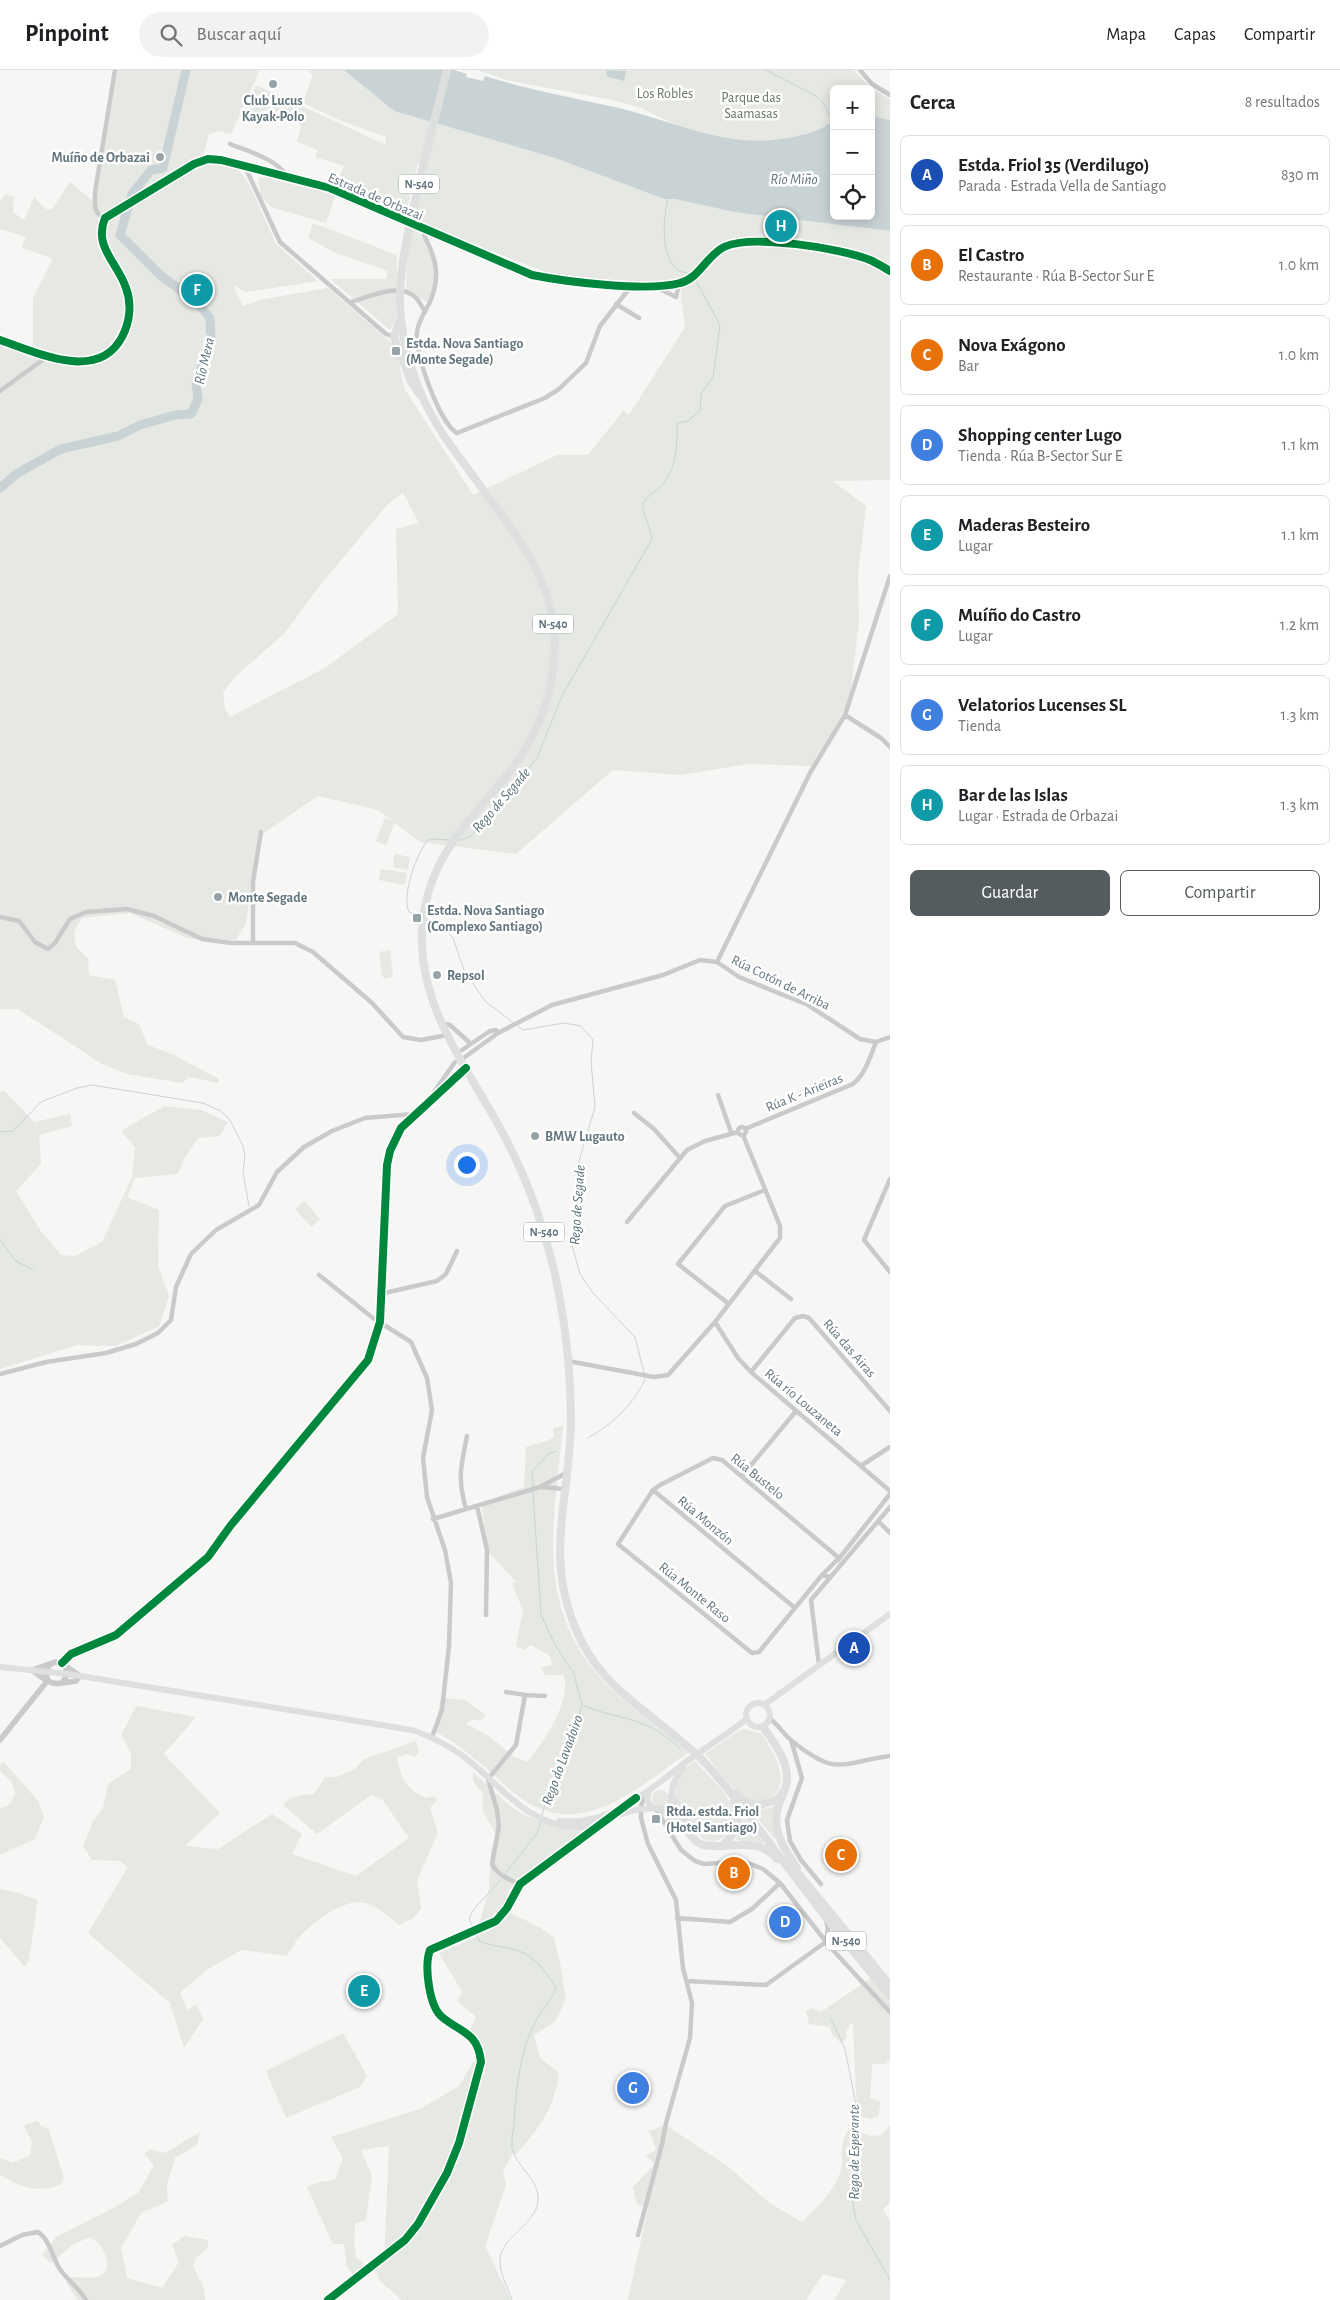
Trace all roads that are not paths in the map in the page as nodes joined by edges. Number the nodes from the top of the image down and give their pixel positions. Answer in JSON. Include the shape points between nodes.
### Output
{"nodes":[{"id":1,"x":115,"y":70,"type":"edge"},
{"id":2,"x":447,"y":70,"type":"edge"},
{"id":3,"x":860,"y":70,"type":"edge"},
{"id":4,"x":890,"y":95,"type":"edge"},
{"id":5,"x":230,"y":144,"type":"dead end"},
{"id":6,"x":248,"y":166,"type":"junction"},
{"id":7,"x":285,"y":174,"type":"junction"},
{"id":8,"x":105,"y":218,"type":"junction"},
{"id":9,"x":426,"y":231,"type":"junction"},
{"id":10,"x":890,"y":271,"type":"edge"},
{"id":11,"x":679,"y":284,"type":"junction"},
{"id":12,"x":632,"y":285,"type":"junction"},
{"id":13,"x":659,"y":286,"type":"junction"},
{"id":14,"x":351,"y":302,"type":"junction"},
{"id":15,"x":616,"y":304,"type":"junction"},
{"id":16,"x":425,"y":312,"type":"junction"},
{"id":17,"x":401,"y":316,"type":"junction"},
{"id":18,"x":639,"y":318,"type":"dead end"},
{"id":19,"x":394,"y":337,"type":"junction"},
{"id":20,"x":0,"y":340,"type":"edge"},
{"id":21,"x":418,"y":355,"type":"junction"},
{"id":22,"x":48,"y":356,"type":"junction"},
{"id":23,"x":409,"y":358,"type":"junction"},
{"id":24,"x":0,"y":391,"type":"edge"},
{"id":25,"x":424,"y":399,"type":"junction"},
{"id":26,"x":444,"y":416,"type":"junction"},
{"id":27,"x":435,"y":420,"type":"junction"},
{"id":28,"x":890,"y":576,"type":"edge"},
{"id":29,"x":846,"y":715,"type":"junction"},
{"id":30,"x":890,"y":747,"type":"edge"},
{"id":31,"x":261,"y":832,"type":"dead end"},
{"id":32,"x":0,"y":917,"type":"edge"},
{"id":33,"x":253,"y":942,"type":"junction"},
{"id":34,"x":717,"y":962,"type":"junction"},
{"id":35,"x":440,"y":1022,"type":"junction"},
{"id":36,"x":498,"y":1033,"type":"junction"},
{"id":37,"x":447,"y":1035,"type":"junction"},
{"id":38,"x":890,"y":1037,"type":"edge"},
{"id":39,"x":876,"y":1042,"type":"junction"},
{"id":40,"x":470,"y":1043,"type":"junction"},
{"id":41,"x":462,"y":1050,"type":"dead end"},
{"id":42,"x":458,"y":1061,"type":"junction"},
{"id":43,"x":466,"y":1068,"type":"junction"},
{"id":44,"x":437,"y":1094,"type":"junction"},
{"id":45,"x":718,"y":1095,"type":"dead end"},
{"id":46,"x":634,"y":1113,"type":"dead end"},
{"id":47,"x":414,"y":1114,"type":"junction"},
{"id":48,"x":745,"y":1129,"type":"junction"},
{"id":49,"x":732,"y":1132,"type":"junction"},
{"id":50,"x":738,"y":1132,"type":"junction"},
{"id":51,"x":743,"y":1135,"type":"junction"},
{"id":52,"x":680,"y":1158,"type":"junction"},
{"id":53,"x":890,"y":1179,"type":"edge"},
{"id":54,"x":766,"y":1190,"type":"junction"},
{"id":55,"x":627,"y":1222,"type":"dead end"},
{"id":56,"x":457,"y":1251,"type":"dead end"},
{"id":57,"x":755,"y":1271,"type":"junction"},
{"id":58,"x":890,"y":1272,"type":"edge"},
{"id":59,"x":320,"y":1275,"type":"dead end"},
{"id":60,"x":380,"y":1294,"type":"junction"},
{"id":61,"x":791,"y":1299,"type":"dead end"},
{"id":62,"x":729,"y":1304,"type":"junction"},
{"id":63,"x":380,"y":1322,"type":"junction"},
{"id":64,"x":715,"y":1322,"type":"junction"},
{"id":65,"x":568,"y":1361,"type":"junction"},
{"id":66,"x":751,"y":1372,"type":"junction"},
{"id":67,"x":0,"y":1374,"type":"edge"},
{"id":68,"x":796,"y":1411,"type":"junction"},
{"id":69,"x":890,"y":1411,"type":"edge"},
{"id":70,"x":467,"y":1436,"type":"dead end"},
{"id":71,"x":890,"y":1447,"type":"edge"},
{"id":72,"x":862,"y":1465,"type":"junction"},
{"id":73,"x":566,"y":1473,"type":"junction"},
{"id":74,"x":742,"y":1476,"type":"junction"},
{"id":75,"x":540,"y":1487,"type":"junction"},
{"id":76,"x":564,"y":1490,"type":"junction"},
{"id":77,"x":653,"y":1490,"type":"junction"},
{"id":78,"x":890,"y":1494,"type":"edge"},
{"id":79,"x":477,"y":1506,"type":"junction"},
{"id":80,"x":890,"y":1508,"type":"edge"},
{"id":81,"x":466,"y":1509,"type":"junction"},
{"id":82,"x":433,"y":1519,"type":"junction"},
{"id":83,"x":878,"y":1521,"type":"junction"},
{"id":84,"x":890,"y":1534,"type":"edge"},
{"id":85,"x":839,"y":1558,"type":"junction"},
{"id":86,"x":822,"y":1575,"type":"junction"},
{"id":87,"x":830,"y":1577,"type":"junction"},
{"id":88,"x":795,"y":1608,"type":"junction"},
{"id":89,"x":890,"y":1614,"type":"edge"},
{"id":90,"x":486,"y":1615,"type":"dead end"},
{"id":91,"x":52,"y":1663,"type":"junction"},
{"id":92,"x":64,"y":1665,"type":"junction"},
{"id":93,"x":819,"y":1665,"type":"junction"},
{"id":94,"x":0,"y":1667,"type":"edge"},
{"id":95,"x":32,"y":1670,"type":"junction"},
{"id":96,"x":46,"y":1671,"type":"junction"},
{"id":97,"x":68,"y":1674,"type":"junction"},
{"id":98,"x":80,"y":1676,"type":"junction"},
{"id":99,"x":48,"y":1680,"type":"junction"},
{"id":100,"x":62,"y":1683,"type":"junction"},
{"id":101,"x":506,"y":1692,"type":"dead end"},
{"id":102,"x":525,"y":1694,"type":"junction"},
{"id":103,"x":545,"y":1696,"type":"dead end"},
{"id":104,"x":764,"y":1705,"type":"junction"},
{"id":105,"x":747,"y":1719,"type":"junction"},
{"id":106,"x":770,"y":1719,"type":"junction"},
{"id":107,"x":763,"y":1726,"type":"junction"},
{"id":108,"x":432,"y":1737,"type":"junction"},
{"id":109,"x":0,"y":1740,"type":"edge"},
{"id":110,"x":791,"y":1740,"type":"junction"},
{"id":111,"x":890,"y":1756,"type":"edge"},
{"id":112,"x":686,"y":1762,"type":"junction"},
{"id":113,"x":488,"y":1779,"type":"junction"},
{"id":114,"x":657,"y":1784,"type":"junction"},
{"id":115,"x":728,"y":1788,"type":"junction"},
{"id":116,"x":785,"y":1790,"type":"junction"},
{"id":117,"x":648,"y":1792,"type":"junction"},
{"id":118,"x":672,"y":1794,"type":"junction"},
{"id":119,"x":733,"y":1795,"type":"junction"},
{"id":120,"x":636,"y":1798,"type":"junction"},
{"id":121,"x":656,"y":1809,"type":"junction"},
{"id":122,"x":537,"y":1816,"type":"junction"},
{"id":123,"x":605,"y":1822,"type":"junction"},
{"id":124,"x":670,"y":1830,"type":"junction"},
{"id":125,"x":690,"y":1833,"type":"junction"},
{"id":126,"x":722,"y":1845,"type":"junction"},
{"id":127,"x":780,"y":1883,"type":"junction"},
{"id":128,"x":520,"y":1884,"type":"junction"},
{"id":129,"x":804,"y":1884,"type":"junction"},
{"id":130,"x":821,"y":1884,"type":"dead end"},
{"id":131,"x":823,"y":1914,"type":"junction"},
{"id":132,"x":677,"y":1918,"type":"junction"},
{"id":133,"x":826,"y":1941,"type":"junction"},
{"id":134,"x":856,"y":1954,"type":"junction"},
{"id":135,"x":686,"y":1981,"type":"junction"},
{"id":136,"x":890,"y":1985,"type":"edge"},
{"id":137,"x":890,"y":1996,"type":"edge"},
{"id":138,"x":890,"y":2012,"type":"edge"},
{"id":139,"x":638,"y":2235,"type":"dead end"},
{"id":140,"x":0,"y":2246,"type":"edge"},
{"id":141,"x":86,"y":2300,"type":"edge"},
{"id":142,"x":328,"y":2300,"type":"edge"}],
"edges":[{"from":1,"to":8,"type":"street","via":[[95,192],[95,212]]},
{"from":2,"to":17,"type":"highway","number":"N-540","via":[[402,265]]},
{"from":3,"to":4,"type":"street","via":[[872,84]]},
{"from":5,"to":7,"type":"street","via":[[271,162]]},
{"from":6,"to":7,"type":"street","name":"Estrada de Orbazai"},
{"from":6,"to":8,"type":"street","name":"Estrada de Orbazai","via":[[208,159],[194,164]]},
{"from":6,"to":14,"type":"street","via":[[247,172],[261,206],[280,242]]},
{"from":7,"to":9,"type":"street","name":"Estrada de Orbazai","via":[[330,188]]},
{"from":8,"to":22,"type":"street","via":[[101,239],[126,288],[130,306],[128,326],[120,341],[107,353],[90,361],[72,362]]},
{"from":9,"to":12,"type":"street","name":"Estrada de Orbazai","via":[[532,275]]},
{"from":9,"to":16,"type":"street","via":[[424,235],[436,261],[438,274],[436,288]]},
{"from":10,"to":11,"type":"street","name":"Estrada de Orbazai","via":[[869,260],[839,252],[763,241],[724,247]]},
{"from":11,"to":13,"type":"street","name":"Estrada de Orbazai"},
{"from":11,"to":13,"type":"street","via":[[676,297]]},
{"from":12,"to":13,"type":"street","name":"Estrada de Orbazai"},
{"from":12,"to":15,"type":"street"},
{"from":14,"to":16,"type":"street","via":[[391,291],[408,292],[417,298]]},
{"from":14,"to":19,"type":"street","via":[[386,334]]},
{"from":15,"to":18,"type":"street"},
{"from":15,"to":26,"type":"street","via":[[600,326],[586,363],[559,389],[464,432],[452,430]]},
{"from":16,"to":21,"type":"street","via":[[416,335]]},
{"from":17,"to":19,"type":"highway"},
{"from":17,"to":23,"type":"highway","number":"N-540"},
{"from":19,"to":25,"type":"highway","via":[[411,382]]},
{"from":20,"to":22,"type":"street"},
{"from":21,"to":23,"type":"street"},
{"from":21,"to":26,"type":"street"},
{"from":22,"to":24,"type":"street"},
{"from":23,"to":25,"type":"highway","number":"N-540"},
{"from":25,"to":27,"type":"highway","number":"N-540"},
{"from":26,"to":27,"type":"street"},
{"from":27,"to":35,"type":"highway","number":"N-540","via":[[537,569],[552,613],[554,634],[551,681],[535,730],[521,755],[456,833],[428,892],[422,936],[427,982]]},
{"from":28,"to":29,"type":"street"},
{"from":29,"to":30,"type":"street"},
{"from":29,"to":34,"type":"street","via":[[810,773]]},
{"from":31,"to":33,"type":"street","via":[[253,882]]},
{"from":32,"to":33,"type":"street","via":[[19,920],[35,942],[48,949],[70,918],[86,912],[127,909],[154,916],[202,939]]},
{"from":33,"to":37,"type":"street","via":[[295,943],[313,952],[372,1003],[403,1037],[422,1040]]},
{"from":34,"to":36,"type":"street","via":[[700,960],[663,975],[552,1005]]},
{"from":34,"to":39,"type":"street","name":"Rúa Cotón de Arriba","via":[[739,977],[808,1005],[860,1039]]},
{"from":35,"to":37,"type":"highway","number":"N-540"},
{"from":35,"to":40,"type":"street","via":[[450,1025]]},
{"from":36,"to":40,"type":"street","via":[[490,1031]]},
{"from":36,"to":42,"type":"street"},
{"from":37,"to":42,"type":"highway","number":"N-540"},
{"from":38,"to":39,"type":"street"},
{"from":39,"to":48,"type":"street","name":"Rúa K - Arieiras","via":[[869,1063],[853,1084]]},
{"from":40,"to":41,"type":"street"},
{"from":42,"to":43,"type":"highway","number":"N-540"},
{"from":42,"to":44,"type":"street","via":[[434,1092]]},
{"from":43,"to":44,"type":"street"},
{"from":43,"to":65,"type":"highway","number":"N-540","via":[[504,1134],[537,1212],[559,1294]]},
{"from":44,"to":47,"type":"street"},
{"from":45,"to":49,"type":"street"},
{"from":46,"to":52,"type":"street","via":[[654,1129]]},
{"from":47,"to":60,"type":"street","via":[[401,1128],[387,1165]]},
{"from":47,"to":67,"type":"street","via":[[365,1118],[304,1147],[276,1172],[259,1205],[216,1230],[190,1254],[176,1287],[171,1320],[158,1333],[106,1353],[46,1362]]},
{"from":48,"to":50,"type":"street","name":"Rúa K - Arieiras","via":[[740,1128]]},
{"from":48,"to":51,"type":"street"},
{"from":49,"to":50,"type":"street","name":"Rúa K - Arieiras"},
{"from":49,"to":52,"type":"street","name":"Rúa K - Arieiras","via":[[687,1150]]},
{"from":50,"to":51,"type":"street"},
{"from":51,"to":54,"type":"street"},
{"from":52,"to":55,"type":"street","name":"Rúa K - Arieiras"},
{"from":53,"to":58,"type":"street","via":[[864,1240]]},
{"from":54,"to":57,"type":"street","via":[[780,1226],[780,1238]]},
{"from":54,"to":62,"type":"street","via":[[725,1206],[678,1264]]},
{"from":56,"to":60,"type":"street","via":[[443,1278]]},
{"from":57,"to":61,"type":"street"},
{"from":57,"to":62,"type":"street"},
{"from":59,"to":63,"type":"street"},
{"from":60,"to":63,"type":"street"},
{"from":62,"to":64,"type":"street"},
{"from":63,"to":82,"type":"street","via":[[411,1342],[427,1378],[432,1410],[424,1458],[427,1497]]},
{"from":63,"to":92,"type":"street","via":[[368,1360],[208,1557],[116,1635],[71,1654]]},
{"from":64,"to":65,"type":"street","via":[[668,1375],[658,1378]]},
{"from":64,"to":66,"type":"street","name":"Rúa río Louzaneta"},
{"from":65,"to":73,"type":"highway","number":"N-540","via":[[571,1422]]},
{"from":66,"to":68,"type":"street","name":"Rúa río Louzaneta"},
{"from":66,"to":69,"type":"street","name":"Rúa das Airas","via":[[795,1318],[803,1316],[809,1318]]},
{"from":68,"to":72,"type":"street","name":"Rúa río Louzaneta"},
{"from":68,"to":74,"type":"street"},
{"from":70,"to":81,"type":"street","via":[[459,1474]]},
{"from":71,"to":72,"type":"street"},
{"from":72,"to":78,"type":"street","name":"Rúa río Louzaneta"},
{"from":73,"to":75,"type":"street"},
{"from":73,"to":76,"type":"highway","number":"N-540"},
{"from":74,"to":77,"type":"street","name":"Rúa Bustelo","via":[[722,1460],[713,1458]]},
{"from":74,"to":85,"type":"street","name":"Rúa Bustelo"},
{"from":75,"to":76,"type":"street"},
{"from":75,"to":79,"type":"street"},
{"from":76,"to":115,"type":"highway","number":"N-540","via":[[559,1562],[562,1588],[570,1616],[587,1652],[627,1697],[683,1740]]},
{"from":77,"to":88,"type":"street","name":"Rúa Monzón"},
{"from":77,"to":88,"type":"street","name":"Rúa Monte Raso","via":[[618,1544],[752,1653],[759,1652]]},
{"from":78,"to":85,"type":"street"},
{"from":79,"to":81,"type":"street"},
{"from":79,"to":90,"type":"street","via":[[487,1550]]},
{"from":80,"to":83,"type":"street"},
{"from":81,"to":82,"type":"street"},
{"from":82,"to":108,"type":"street","via":[[445,1550],[451,1583],[451,1607],[442,1710]]},
{"from":83,"to":84,"type":"street"},
{"from":83,"to":87,"type":"street"},
{"from":85,"to":86,"type":"street"},
{"from":85,"to":87,"type":"street","via":[[830,1571]]},
{"from":86,"to":87,"type":"street"},
{"from":86,"to":88,"type":"street"},
{"from":87,"to":93,"type":"street","via":[[811,1600]]},
{"from":89,"to":93,"type":"main road"},
{"from":91,"to":92,"type":"street"},
{"from":91,"to":95,"type":"street"},
{"from":91,"to":96,"type":"street"},
{"from":92,"to":97,"type":"street"},
{"from":92,"to":98,"type":"street"},
{"from":93,"to":104,"type":"main road"},
{"from":94,"to":95,"type":"main road"},
{"from":95,"to":96,"type":"main road"},
{"from":95,"to":99,"type":"street"},
{"from":96,"to":97,"type":"main road"},
{"from":96,"to":99,"type":"street"},
{"from":97,"to":98,"type":"main road"},
{"from":97,"to":100,"type":"street"},
{"from":98,"to":100,"type":"street","via":[[76,1681]]},
{"from":98,"to":108,"type":"main road","via":[[381,1724]]},
{"from":99,"to":100,"type":"street"},
{"from":99,"to":109,"type":"street"},
{"from":101,"to":102,"type":"street"},
{"from":102,"to":103,"type":"street"},
{"from":102,"to":113,"type":"street","via":[[516,1745]]},
{"from":104,"to":105,"type":"main road","via":[[749,1707]]},
{"from":104,"to":106,"type":"main road","via":[[770,1711]]},
{"from":105,"to":107,"type":"main road","via":[[752,1726]]},
{"from":105,"to":112,"type":"main road"},
{"from":106,"to":107,"type":"main road"},
{"from":106,"to":110,"type":"street"},
{"from":107,"to":116,"type":"highway","via":[[780,1753],[787,1777]]},
{"from":108,"to":113,"type":"main road","via":[[464,1757]]},
{"from":110,"to":111,"type":"street","via":[[829,1765],[845,1766]]},
{"from":110,"to":130,"type":"street","via":[[802,1778],[787,1820],[790,1841]]},
{"from":112,"to":114,"type":"main road"},
{"from":112,"to":118,"type":"main road","via":[[676,1778]]},
{"from":113,"to":122,"type":"main road","via":[[514,1802]]},
{"from":113,"to":128,"type":"street","via":[[499,1826],[492,1864],[505,1879]]},
{"from":114,"to":117,"type":"main road"},
{"from":114,"to":118,"type":"main road","via":[[666,1786]]},
{"from":115,"to":116,"type":"highway","via":[[744,1801],[757,1806],[776,1800]]},
{"from":115,"to":119,"type":"highway","number":"N-540"},
{"from":116,"to":129,"type":"highway","via":[[776,1816],[777,1830],[781,1844]]},
{"from":117,"to":120,"type":"main road"},
{"from":117,"to":121,"type":"street"},
{"from":117,"to":121,"type":"main road","via":[[649,1804]]},
{"from":118,"to":121,"type":"main road"},
{"from":118,"to":125,"type":"highway"},
{"from":119,"to":126,"type":"highway","via":[[738,1824],[734,1835]]},
{"from":119,"to":129,"type":"highway","number":"N-540"},
{"from":120,"to":122,"type":"main road","via":[[610,1814],[592,1820],[561,1821]]},
{"from":120,"to":123,"type":"street"},
{"from":121,"to":123,"type":"main road"},
{"from":121,"to":124,"type":"street"},
{"from":121,"to":124,"type":"street"},
{"from":121,"to":125,"type":"highway"},
{"from":121,"to":132,"type":"street","via":[[641,1818],[648,1844],[674,1894]]},
{"from":122,"to":123,"type":"main road","via":[[574,1827]]},
{"from":123,"to":128,"type":"street"},
{"from":124,"to":127,"type":"street","via":[[681,1850],[695,1862],[751,1864]]},
{"from":125,"to":126,"type":"highway","via":[[697,1842]]},
{"from":126,"to":129,"type":"highway","via":[[739,1843],[766,1848]]},
{"from":127,"to":132,"type":"street","via":[[752,1909],[730,1922]]},
{"from":127,"to":133,"type":"street"},
{"from":128,"to":142,"type":"street","via":[[496,1921],[435,1946],[427,1958],[428,1983],[438,2013],[463,2030],[480,2050],[481,2062],[459,2143],[447,2173],[418,2224],[405,2240]]},
{"from":129,"to":131,"type":"highway","number":"N-540"},
{"from":129,"to":136,"type":"highway","number":"N-540"},
{"from":131,"to":133,"type":"street","via":[[828,1929]]},
{"from":131,"to":134,"type":"highway","number":"N-540"},
{"from":132,"to":135,"type":"street"},
{"from":133,"to":134,"type":"street","via":[[834,1936]]},
{"from":133,"to":135,"type":"street","via":[[766,1985]]},
{"from":133,"to":138,"type":"street"},
{"from":134,"to":137,"type":"highway","number":"N-540"},
{"from":135,"to":139,"type":"street","via":[[692,2003],[690,2038]]},
{"from":140,"to":141,"type":"street","via":[[22,2235],[38,2232],[49,2245],[59,2268]]}]}
